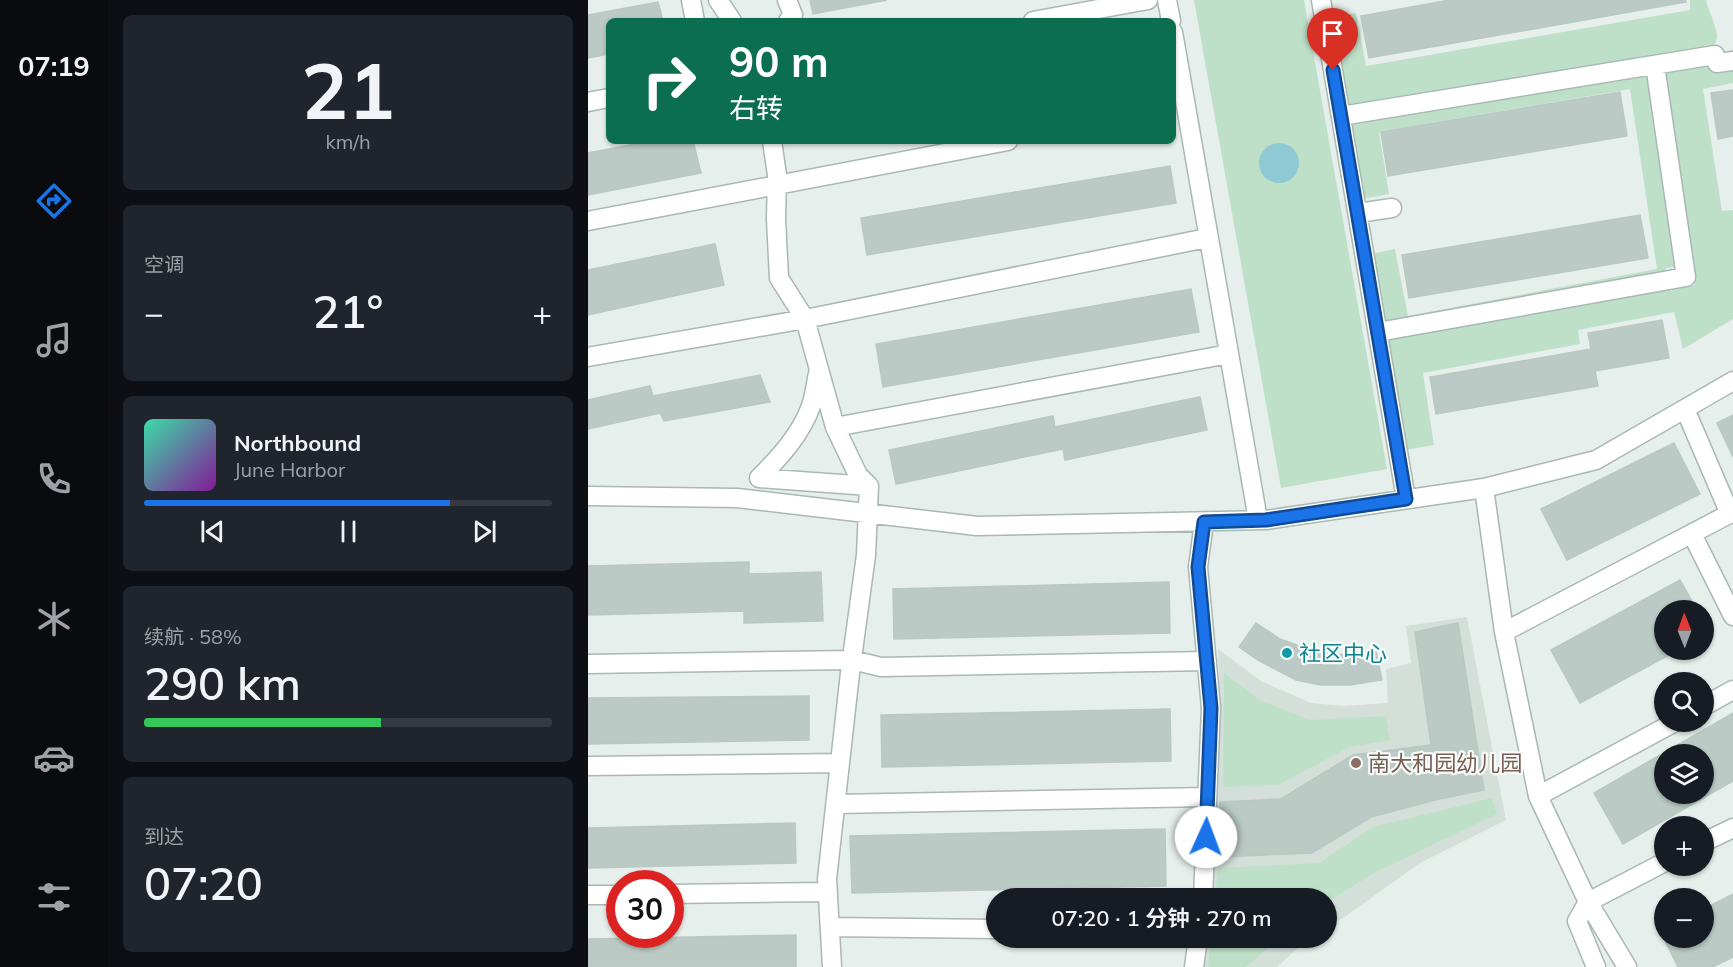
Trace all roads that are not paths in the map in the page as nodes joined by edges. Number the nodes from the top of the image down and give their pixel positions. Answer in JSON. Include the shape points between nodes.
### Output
{"nodes":[{"id":1,"x":691,"y":0,"type":"edge"},
{"id":2,"x":718,"y":0,"type":"edge"},
{"id":3,"x":787,"y":0,"type":"edge"},
{"id":4,"x":1148,"y":0,"type":"edge"},
{"id":5,"x":1167,"y":0,"type":"edge"},
{"id":6,"x":1321,"y":0,"type":"edge"},
{"id":7,"x":694,"y":18,"type":"edge"},
{"id":8,"x":730,"y":18,"type":"edge"},
{"id":9,"x":790,"y":18,"type":"edge"},
{"id":10,"x":1049,"y":18,"type":"edge"},
{"id":11,"x":1170,"y":18,"type":"edge"},
{"id":12,"x":1733,"y":61,"type":"edge"},
{"id":13,"x":1176,"y":65,"type":"edge"},
{"id":14,"x":1655,"y":65,"type":"junction"},
{"id":15,"x":606,"y":99,"type":"edge"},
{"id":16,"x":588,"y":102,"type":"edge"},
{"id":17,"x":1180,"y":109,"type":"edge"},
{"id":18,"x":1341,"y":116,"type":"junction"},
{"id":19,"x":771,"y":144,"type":"edge"},
{"id":20,"x":992,"y":144,"type":"edge"},
{"id":21,"x":777,"y":185,"type":"junction"},
{"id":22,"x":1392,"y":208,"type":"dead end"},
{"id":23,"x":1358,"y":213,"type":"junction"},
{"id":24,"x":588,"y":221,"type":"edge"},
{"id":25,"x":1209,"y":239,"type":"junction"},
{"id":26,"x":805,"y":319,"type":"junction"},
{"id":27,"x":1377,"y":332,"type":"junction"},
{"id":28,"x":1229,"y":354,"type":"junction"},
{"id":29,"x":588,"y":357,"type":"edge"},
{"id":30,"x":820,"y":366,"type":"junction"},
{"id":31,"x":1733,"y":381,"type":"edge"},
{"id":32,"x":1685,"y":409,"type":"junction"},
{"id":33,"x":835,"y":428,"type":"junction"},
{"id":34,"x":869,"y":486,"type":"junction"},
{"id":35,"x":1485,"y":488,"type":"junction"},
{"id":36,"x":588,"y":496,"type":"edge"},
{"id":37,"x":1406,"y":499,"type":"junction"},
{"id":38,"x":869,"y":513,"type":"junction"},
{"id":39,"x":1732,"y":513,"type":"edge"},
{"id":40,"x":1258,"y":520,"type":"junction"},
{"id":41,"x":1204,"y":522,"type":"junction"},
{"id":42,"x":1692,"y":534,"type":"junction"},
{"id":43,"x":1733,"y":616,"type":"edge"},
{"id":44,"x":1504,"y":632,"type":"junction"},
{"id":45,"x":852,"y":660,"type":"junction"},
{"id":46,"x":1207,"y":661,"type":"junction"},
{"id":47,"x":588,"y":664,"type":"edge"},
{"id":48,"x":1733,"y":690,"type":"edge"},
{"id":49,"x":1714,"y":700,"type":"edge"},
{"id":50,"x":1656,"y":732,"type":"edge"},
{"id":51,"x":840,"y":763,"type":"junction"},
{"id":52,"x":588,"y":766,"type":"edge"},
{"id":53,"x":1538,"y":796,"type":"junction"},
{"id":54,"x":1207,"y":797,"type":"junction"},
{"id":55,"x":836,"y":804,"type":"junction"},
{"id":56,"x":1733,"y":828,"type":"edge"},
{"id":57,"x":1714,"y":837,"type":"edge"},
{"id":58,"x":1654,"y":868,"type":"edge"},
{"id":59,"x":1203,"y":888,"type":"edge"},
{"id":60,"x":828,"y":892,"type":"junction"},
{"id":61,"x":684,"y":894,"type":"edge"},
{"id":62,"x":588,"y":895,"type":"edge"},
{"id":63,"x":606,"y":895,"type":"edge"},
{"id":64,"x":1588,"y":902,"type":"junction"},
{"id":65,"x":830,"y":927,"type":"junction"},
{"id":66,"x":986,"y":929,"type":"edge"},
{"id":67,"x":1197,"y":948,"type":"edge"},
{"id":68,"x":832,"y":967,"type":"edge"},
{"id":69,"x":1194,"y":967,"type":"edge"},
{"id":70,"x":1596,"y":967,"type":"edge"},
{"id":71,"x":1627,"y":967,"type":"edge"}],
"edges":[{"from":1,"to":7,"type":"street"},
{"from":2,"to":8,"type":"street"},
{"from":3,"to":9,"type":"street","via":[[793,15]]},
{"from":4,"to":10,"type":"street"},
{"from":5,"to":11,"type":"street"},
{"from":6,"to":18,"type":"street"},
{"from":12,"to":14,"type":"street","via":[[1717,63],[1715,55]]},
{"from":13,"to":17,"type":"street"},
{"from":14,"to":18,"type":"street"},
{"from":14,"to":27,"type":"street","via":[[1686,277]]},
{"from":15,"to":16,"type":"street"},
{"from":17,"to":25,"type":"street"},
{"from":18,"to":23,"type":"street"},
{"from":19,"to":21,"type":"street"},
{"from":20,"to":21,"type":"street"},
{"from":21,"to":24,"type":"street"},
{"from":21,"to":26,"type":"street","via":[[779,278]]},
{"from":22,"to":23,"type":"street"},
{"from":23,"to":27,"type":"street"},
{"from":25,"to":26,"type":"street"},
{"from":25,"to":28,"type":"street"},
{"from":26,"to":29,"type":"street"},
{"from":26,"to":30,"type":"street"},
{"from":27,"to":37,"type":"street"},
{"from":28,"to":33,"type":"street"},
{"from":28,"to":40,"type":"street"},
{"from":30,"to":33,"type":"street"},
{"from":30,"to":34,"type":"street","via":[[811,406],[795,436],[759,478]]},
{"from":31,"to":32,"type":"street"},
{"from":32,"to":35,"type":"street","via":[[1596,460]]},
{"from":32,"to":39,"type":"street"},
{"from":33,"to":34,"type":"street","via":[[858,475]]},
{"from":34,"to":38,"type":"street"},
{"from":35,"to":37,"type":"street"},
{"from":35,"to":44,"type":"street"},
{"from":36,"to":38,"type":"street","via":[[737,498]]},
{"from":37,"to":40,"type":"street"},
{"from":38,"to":41,"type":"street","via":[[977,526]]},
{"from":38,"to":45,"type":"street"},
{"from":39,"to":42,"type":"street"},
{"from":40,"to":41,"type":"street"},
{"from":41,"to":46,"type":"street","via":[[1198,567]]},
{"from":42,"to":43,"type":"street"},
{"from":42,"to":44,"type":"street"},
{"from":44,"to":53,"type":"street"},
{"from":45,"to":46,"type":"street","via":[[881,667]]},
{"from":45,"to":47,"type":"street"},
{"from":45,"to":51,"type":"street"},
{"from":46,"to":54,"type":"street","via":[[1211,708]]},
{"from":48,"to":49,"type":"street"},
{"from":50,"to":53,"type":"street"},
{"from":51,"to":52,"type":"street"},
{"from":51,"to":55,"type":"street"},
{"from":53,"to":64,"type":"street"},
{"from":54,"to":55,"type":"street"},
{"from":54,"to":59,"type":"street"},
{"from":55,"to":60,"type":"street"},
{"from":56,"to":57,"type":"street"},
{"from":58,"to":64,"type":"street"},
{"from":60,"to":61,"type":"street"},
{"from":60,"to":65,"type":"street"},
{"from":62,"to":63,"type":"street"},
{"from":64,"to":70,"type":"street","via":[[1577,921]]},
{"from":64,"to":71,"type":"street"},
{"from":65,"to":66,"type":"street"},
{"from":65,"to":68,"type":"street"},
{"from":67,"to":69,"type":"street"}]}
